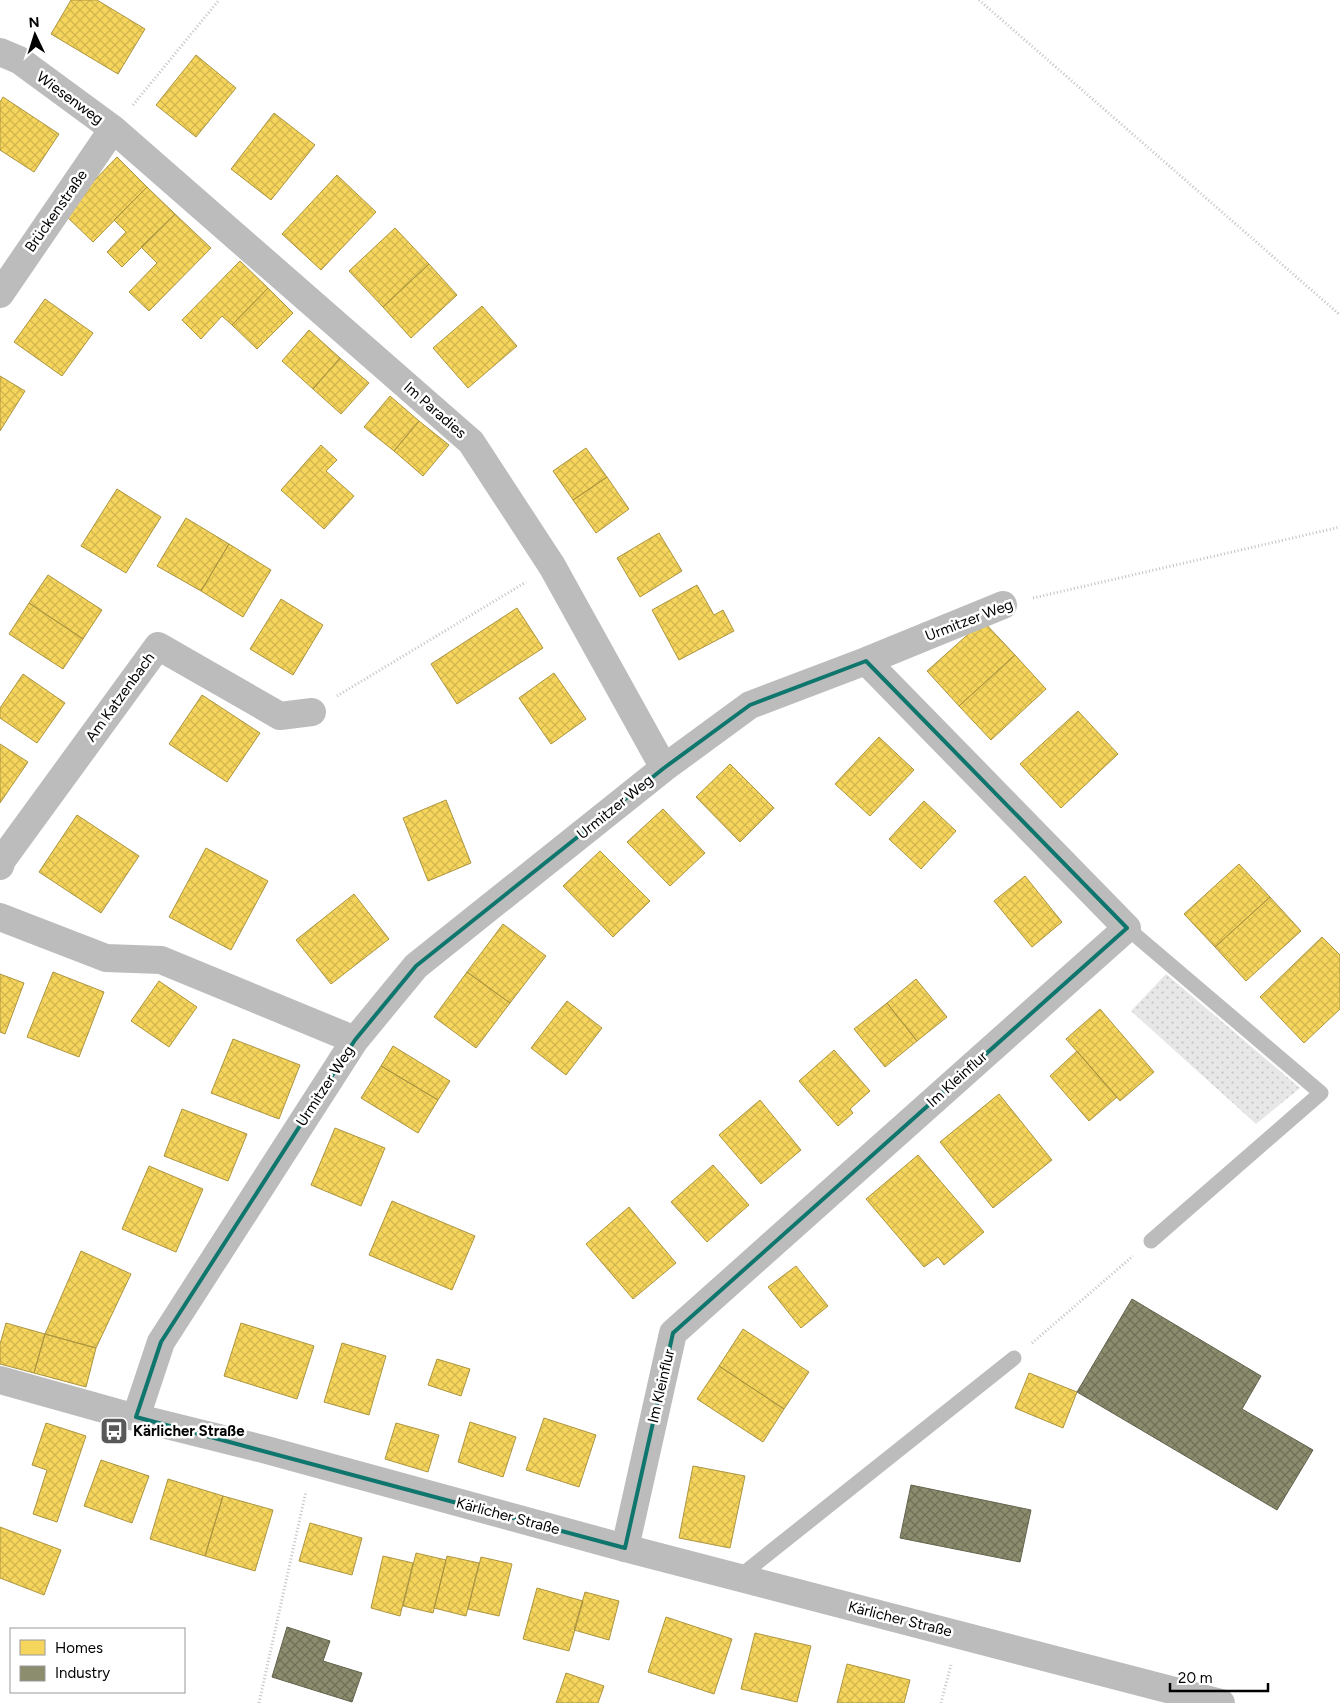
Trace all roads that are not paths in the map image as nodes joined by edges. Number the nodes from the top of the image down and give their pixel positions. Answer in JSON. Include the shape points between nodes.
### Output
{"nodes":[{"id":1,"x":0,"y":52,"type":"edge"},
{"id":2,"x":113,"y":129,"type":"junction"},
{"id":3,"x":0,"y":294,"type":"edge"},
{"id":4,"x":1003,"y":605,"type":"road end"},
{"id":5,"x":866,"y":661,"type":"junction"},
{"id":6,"x":312,"y":712,"type":"road end"},
{"id":7,"x":664,"y":768,"type":"junction"},
{"id":8,"x":0,"y":866,"type":"edge"},
{"id":9,"x":0,"y":917,"type":"edge"},
{"id":10,"x":1127,"y":928,"type":"junction"},
{"id":11,"x":355,"y":1040,"type":"junction"},
{"id":12,"x":1151,"y":1241,"type":"road end"},
{"id":13,"x":1014,"y":1358,"type":"road end"},
{"id":14,"x":0,"y":1380,"type":"edge"},
{"id":15,"x":136,"y":1417,"type":"junction"},
{"id":16,"x":625,"y":1548,"type":"junction"},
{"id":17,"x":739,"y":1577,"type":"junction"},
{"id":18,"x":1221,"y":1703,"type":"edge"}],
"edges":[{"from":1,"to":2,"type":"street","name":"Wiesenweg","via":[[19,60]]},
{"from":2,"to":3,"type":"street","name":"Brückenstraße"},
{"from":2,"to":7,"type":"street","name":"Im Paradies","via":[[471,442],[552,566]]},
{"from":4,"to":5,"type":"street","name":"Urmitzer Weg"},
{"from":5,"to":7,"type":"street","name":"Urmitzer Weg","via":[[750,706]]},
{"from":5,"to":10,"type":"street"},
{"from":6,"to":8,"type":"street","name":"Am Katzenbach","via":[[280,716],[158,646]]},
{"from":7,"to":11,"type":"street","name":"Urmitzer Weg","via":[[416,966]]},
{"from":9,"to":11,"type":"street","via":[[106,958],[161,960]]},
{"from":10,"to":12,"type":"lane","via":[[1321,1093]]},
{"from":10,"to":16,"type":"street","name":"Im Kleinflur","via":[[673,1333]]},
{"from":11,"to":15,"type":"street","name":"Urmitzer Weg","via":[[161,1342]]},
{"from":13,"to":17,"type":"lane"},
{"from":14,"to":15,"type":"street","name":"Kärlicher Straße"},
{"from":15,"to":16,"type":"street","name":"Kärlicher Straße"},
{"from":16,"to":17,"type":"street","name":"Kärlicher Straße"},
{"from":17,"to":18,"type":"street","name":"Kärlicher Straße"}]}
